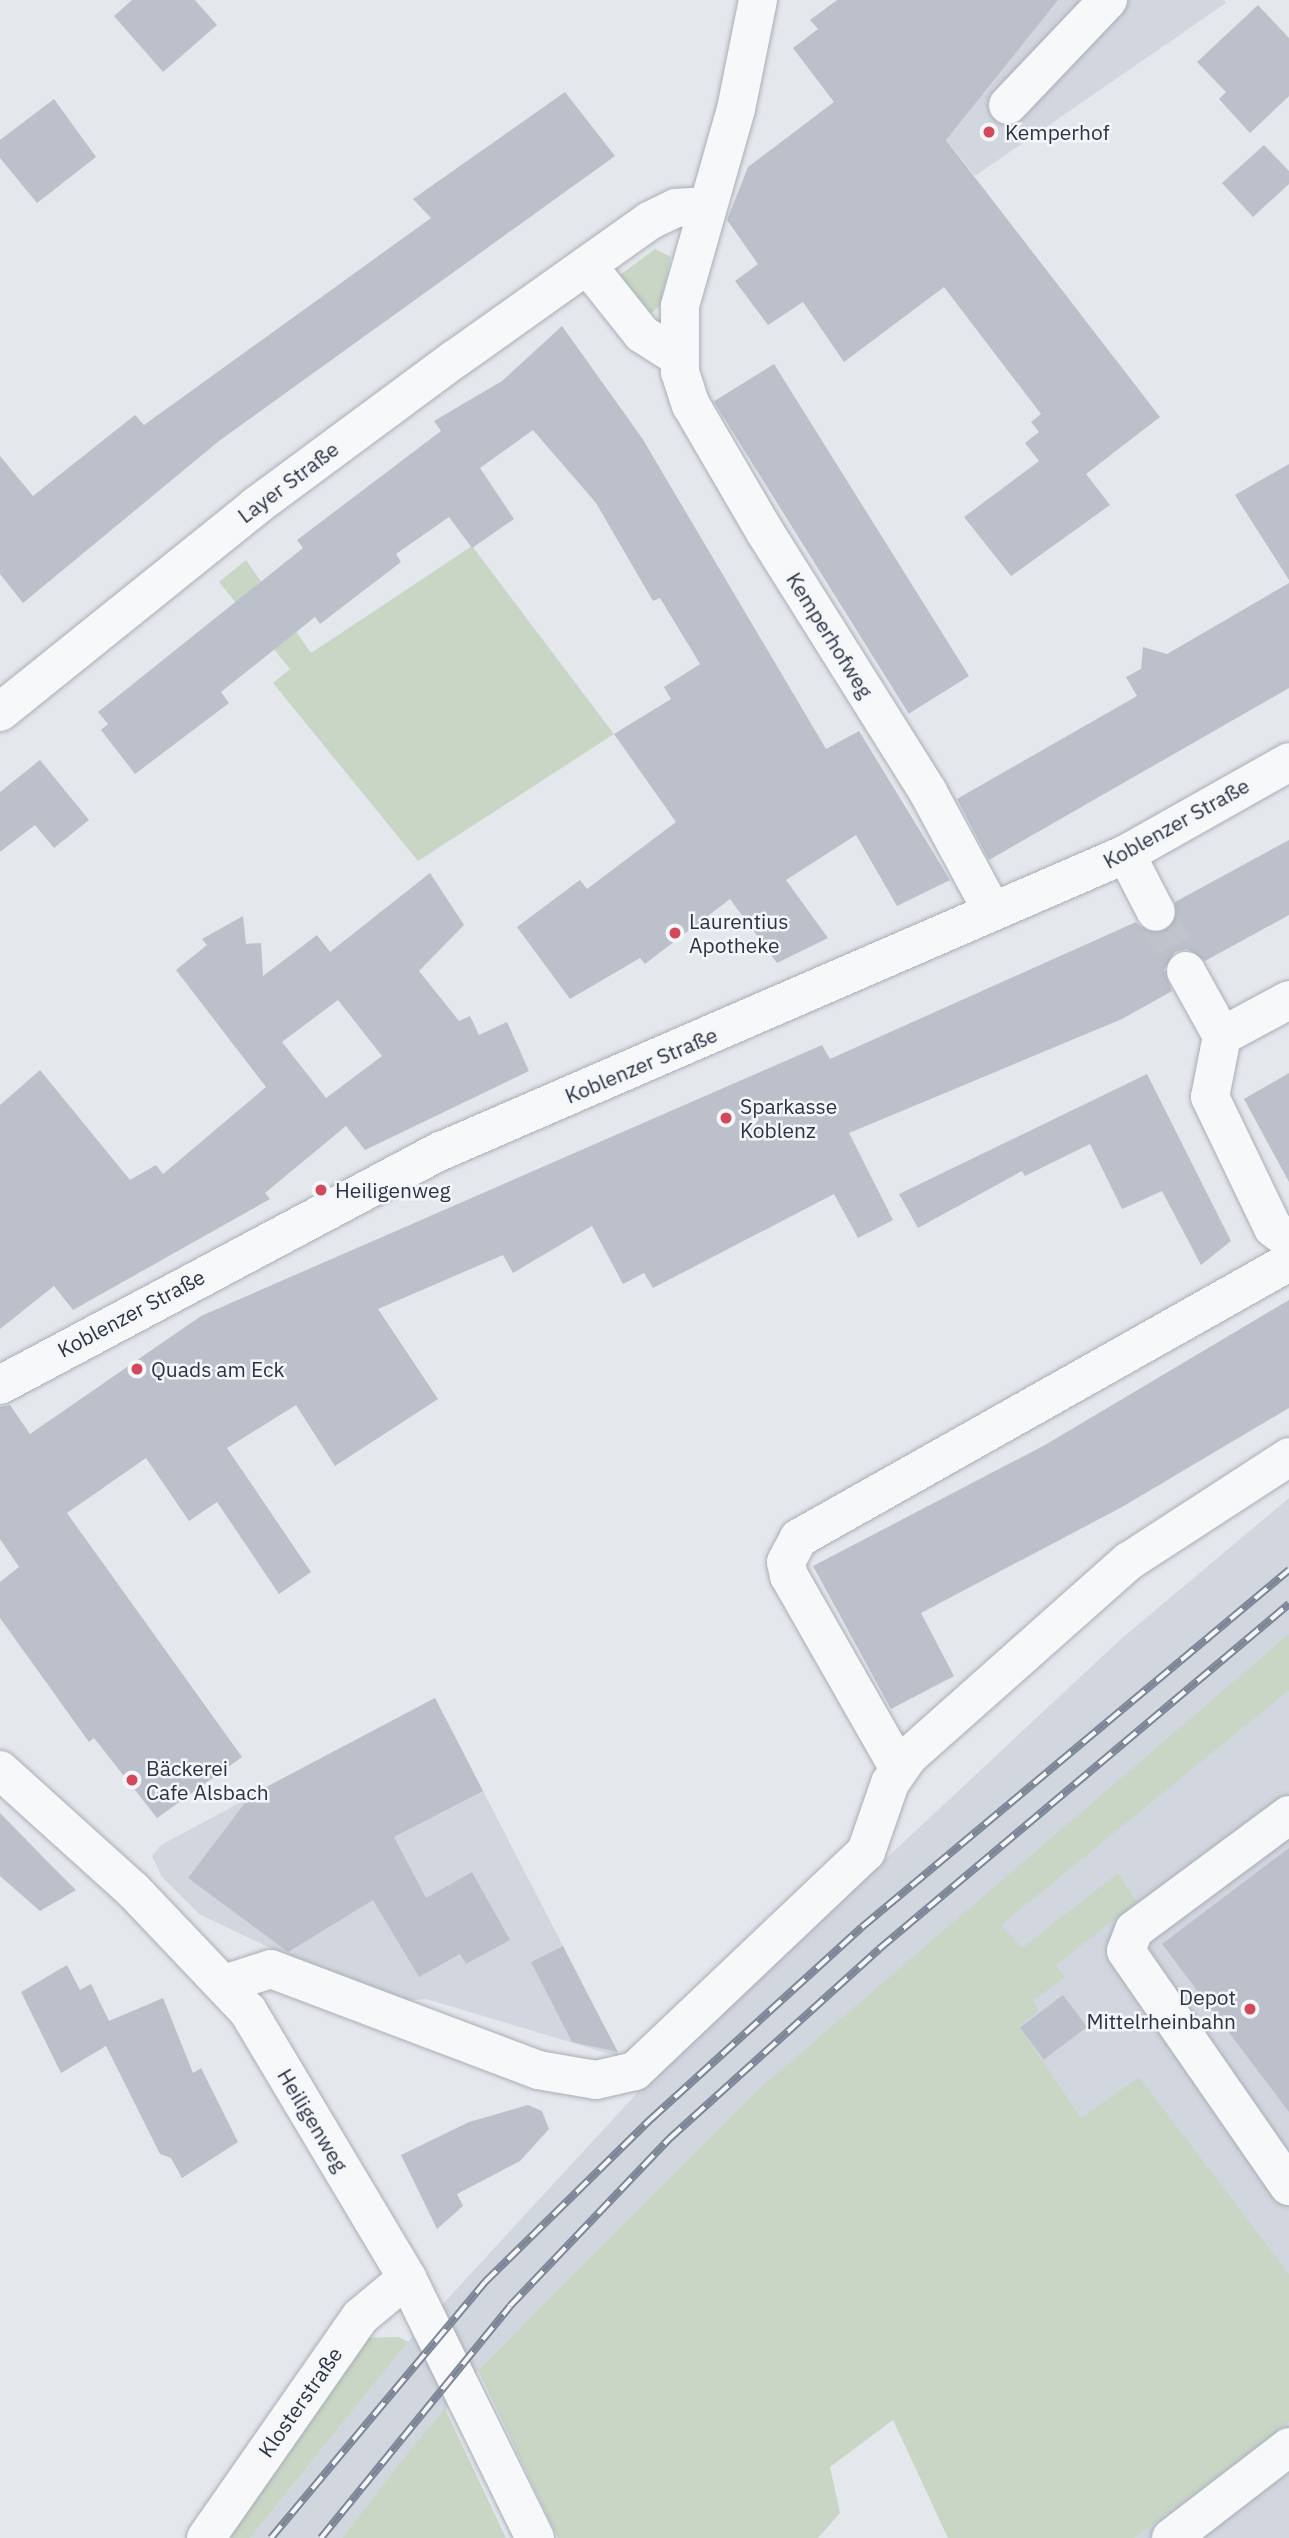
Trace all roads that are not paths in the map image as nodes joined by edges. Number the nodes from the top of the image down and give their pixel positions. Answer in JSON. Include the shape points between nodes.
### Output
{"nodes":[{"id":1,"x":758,"y":0,"type":"edge"},
{"id":2,"x":1108,"y":0,"type":"edge"},
{"id":3,"x":1008,"y":105,"type":"dead end"},
{"id":4,"x":706,"y":206,"type":"junction"},
{"id":5,"x":587,"y":265,"type":"junction"},
{"id":6,"x":677,"y":356,"type":"junction"},
{"id":7,"x":0,"y":712,"type":"edge"},
{"id":8,"x":1289,"y":762,"type":"edge"},
{"id":9,"x":1126,"y":854,"type":"junction"},
{"id":10,"x":992,"y":911,"type":"junction"},
{"id":11,"x":1156,"y":912,"type":"tunnel mouth"},
{"id":12,"x":1186,"y":971,"type":"tunnel mouth"},
{"id":13,"x":1289,"y":1000,"type":"edge"},
{"id":14,"x":1222,"y":1035,"type":"junction"},
{"id":15,"x":1289,"y":1240,"type":"edge"},
{"id":16,"x":1289,"y":1262,"type":"edge"},
{"id":17,"x":0,"y":1385,"type":"edge"},
{"id":18,"x":1289,"y":1457,"type":"edge"},
{"id":19,"x":898,"y":1767,"type":"junction"},
{"id":20,"x":0,"y":1770,"type":"edge"},
{"id":21,"x":1289,"y":1815,"type":"edge"},
{"id":22,"x":224,"y":1984,"type":"junction"},
{"id":23,"x":1289,"y":2186,"type":"edge"},
{"id":24,"x":407,"y":2278,"type":"junction"},
{"id":25,"x":1289,"y":2447,"type":"edge"},
{"id":26,"x":206,"y":2538,"type":"edge"},
{"id":27,"x":535,"y":2538,"type":"edge"},
{"id":28,"x":1171,"y":2538,"type":"edge"}],
"edges":[{"from":1,"to":4,"type":"street","name":"Kemperhofweg","via":[[736,109]]},
{"from":2,"to":3,"type":"street"},
{"from":4,"to":5,"type":"street","via":[[663,213]]},
{"from":4,"to":6,"type":"street","name":"Kemperhofweg","via":[[680,306]]},
{"from":5,"to":6,"type":"street","via":[[642,334]]},
{"from":5,"to":7,"type":"street","name":"Layer Straße","via":[[310,464]]},
{"from":6,"to":10,"type":"street","name":"Kemperhofweg","via":[[691,405],[928,792]]},
{"from":8,"to":9,"type":"street","name":"Koblenzer Straße"},
{"from":9,"to":10,"type":"street","name":"Koblenzer Straße"},
{"from":9,"to":11,"type":"street"},
{"from":10,"to":17,"type":"street","name":"Koblenzer Straße","via":[[441,1152]]},
{"from":12,"to":14,"type":"street"},
{"from":13,"to":14,"type":"street"},
{"from":14,"to":15,"type":"street","via":[[1210,1097],[1273,1227]]},
{"from":16,"to":19,"type":"street","via":[[799,1538],[786,1562],[789,1576]]},
{"from":18,"to":19,"type":"street","via":[[1129,1561]]},
{"from":19,"to":22,"type":"street","via":[[866,1852],[651,2060],[619,2077],[528,2067],[293,1974],[252,1971]]},
{"from":20,"to":22,"type":"street","name":"Heiligenweg"},
{"from":21,"to":23,"type":"street","via":[[1134,1930],[1126,1951]]},
{"from":22,"to":24,"type":"street","name":"Heiligenweg","via":[[248,2011]]},
{"from":24,"to":26,"type":"street","name":"Klosterstraße","via":[[360,2317]]},
{"from":24,"to":27,"type":"street","name":"Heiligenweg"},
{"from":25,"to":28,"type":"street"}]}
